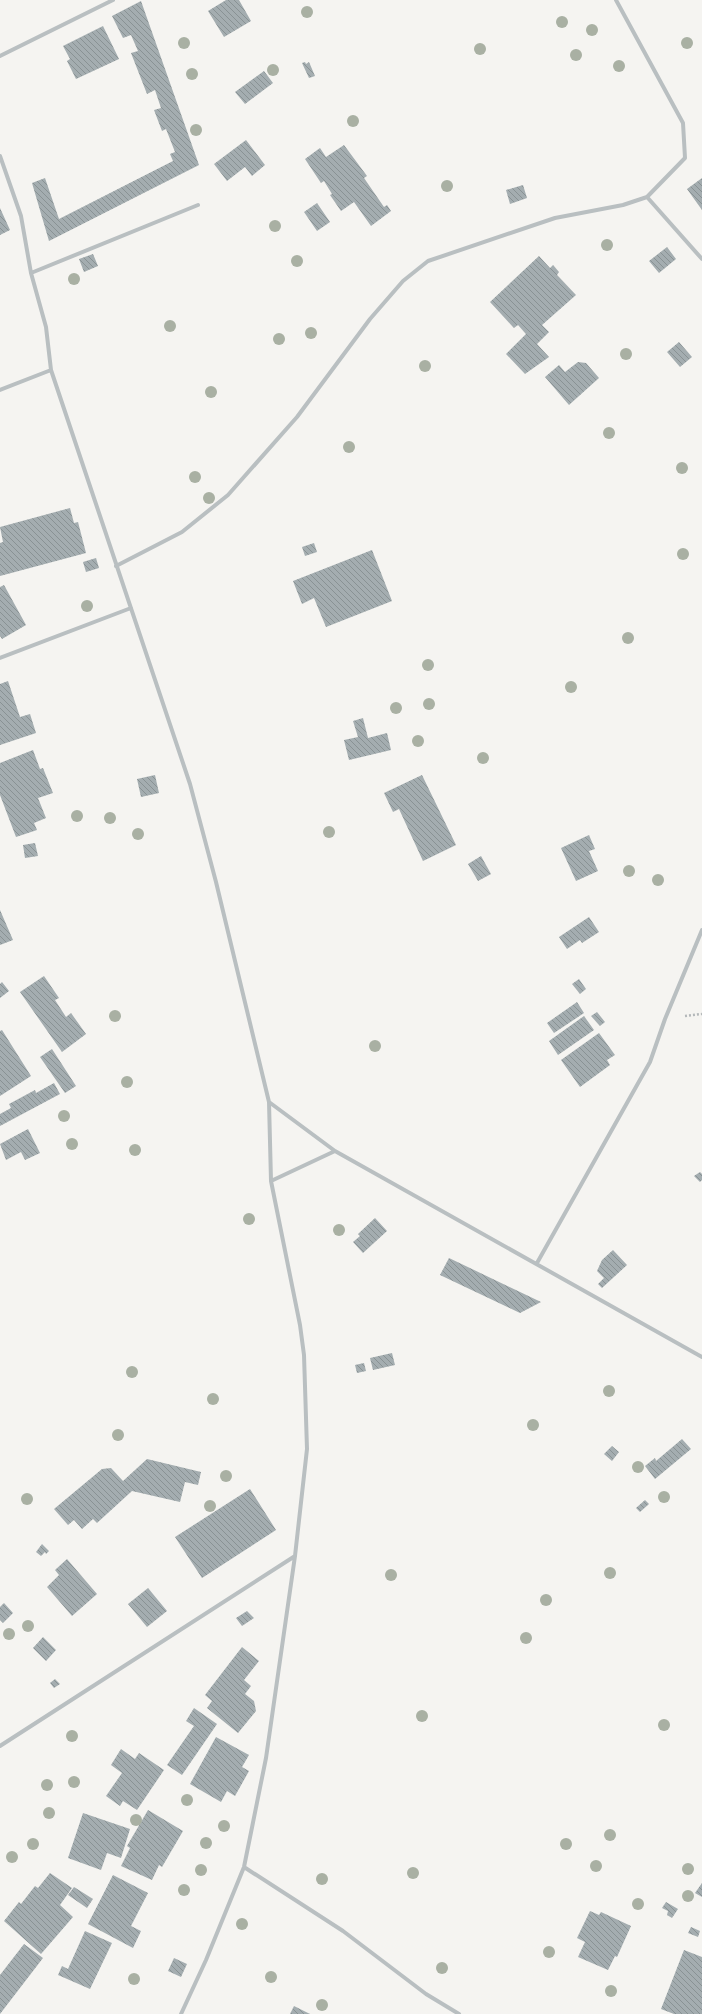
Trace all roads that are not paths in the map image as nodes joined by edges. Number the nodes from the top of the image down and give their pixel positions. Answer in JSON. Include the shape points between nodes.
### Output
{"nodes":[{"id":1,"x":113,"y":0,"type":"edge"},
{"id":2,"x":616,"y":0,"type":"edge"},
{"id":3,"x":0,"y":56,"type":"edge"},
{"id":4,"x":0,"y":156,"type":"edge"},
{"id":5,"x":647,"y":197,"type":"junction"},
{"id":6,"x":198,"y":205,"type":"dead end"},
{"id":7,"x":702,"y":259,"type":"edge"},
{"id":8,"x":31,"y":273,"type":"junction"},
{"id":9,"x":51,"y":370,"type":"junction"},
{"id":10,"x":0,"y":390,"type":"edge"},
{"id":11,"x":116,"y":566,"type":"junction"},
{"id":12,"x":131,"y":608,"type":"junction"},
{"id":13,"x":0,"y":658,"type":"edge"},
{"id":14,"x":702,"y":930,"type":"edge"},
{"id":15,"x":269,"y":1102,"type":"junction"},
{"id":16,"x":335,"y":1151,"type":"junction"},
{"id":17,"x":270,"y":1181,"type":"junction"},
{"id":18,"x":537,"y":1263,"type":"junction"},
{"id":19,"x":702,"y":1357,"type":"edge"},
{"id":20,"x":295,"y":1556,"type":"junction"},
{"id":21,"x":0,"y":1746,"type":"edge"},
{"id":22,"x":244,"y":1867,"type":"junction"},
{"id":23,"x":180,"y":2014,"type":"edge"},
{"id":24,"x":460,"y":2014,"type":"edge"}],
"edges":[{"from":1,"to":3,"type":"street"},
{"from":2,"to":5,"type":"street","via":[[683,123],[685,158]]},
{"from":4,"to":8,"type":"street","via":[[21,216]]},
{"from":5,"to":7,"type":"street"},
{"from":5,"to":11,"type":"street","via":[[623,205],[555,218],[428,261],[403,281],[370,319],[297,417],[228,495],[182,532]]},
{"from":6,"to":8,"type":"street"},
{"from":8,"to":9,"type":"street","via":[[46,328]]},
{"from":9,"to":10,"type":"street"},
{"from":9,"to":11,"type":"street","via":[[99,507]]},
{"from":11,"to":12,"type":"street"},
{"from":12,"to":13,"type":"street"},
{"from":12,"to":15,"type":"street","via":[[190,784]]},
{"from":14,"to":18,"type":"street","via":[[650,1062]]},
{"from":15,"to":16,"type":"street"},
{"from":15,"to":17,"type":"street"},
{"from":16,"to":17,"type":"street"},
{"from":16,"to":18,"type":"street"},
{"from":17,"to":20,"type":"street","via":[[304,1355],[307,1449]]},
{"from":18,"to":19,"type":"street"},
{"from":20,"to":21,"type":"street"},
{"from":20,"to":22,"type":"street","via":[[266,1758]]},
{"from":22,"to":23,"type":"street","via":[[206,1960]]},
{"from":22,"to":24,"type":"street","via":[[343,1931],[426,1994]]}]}
